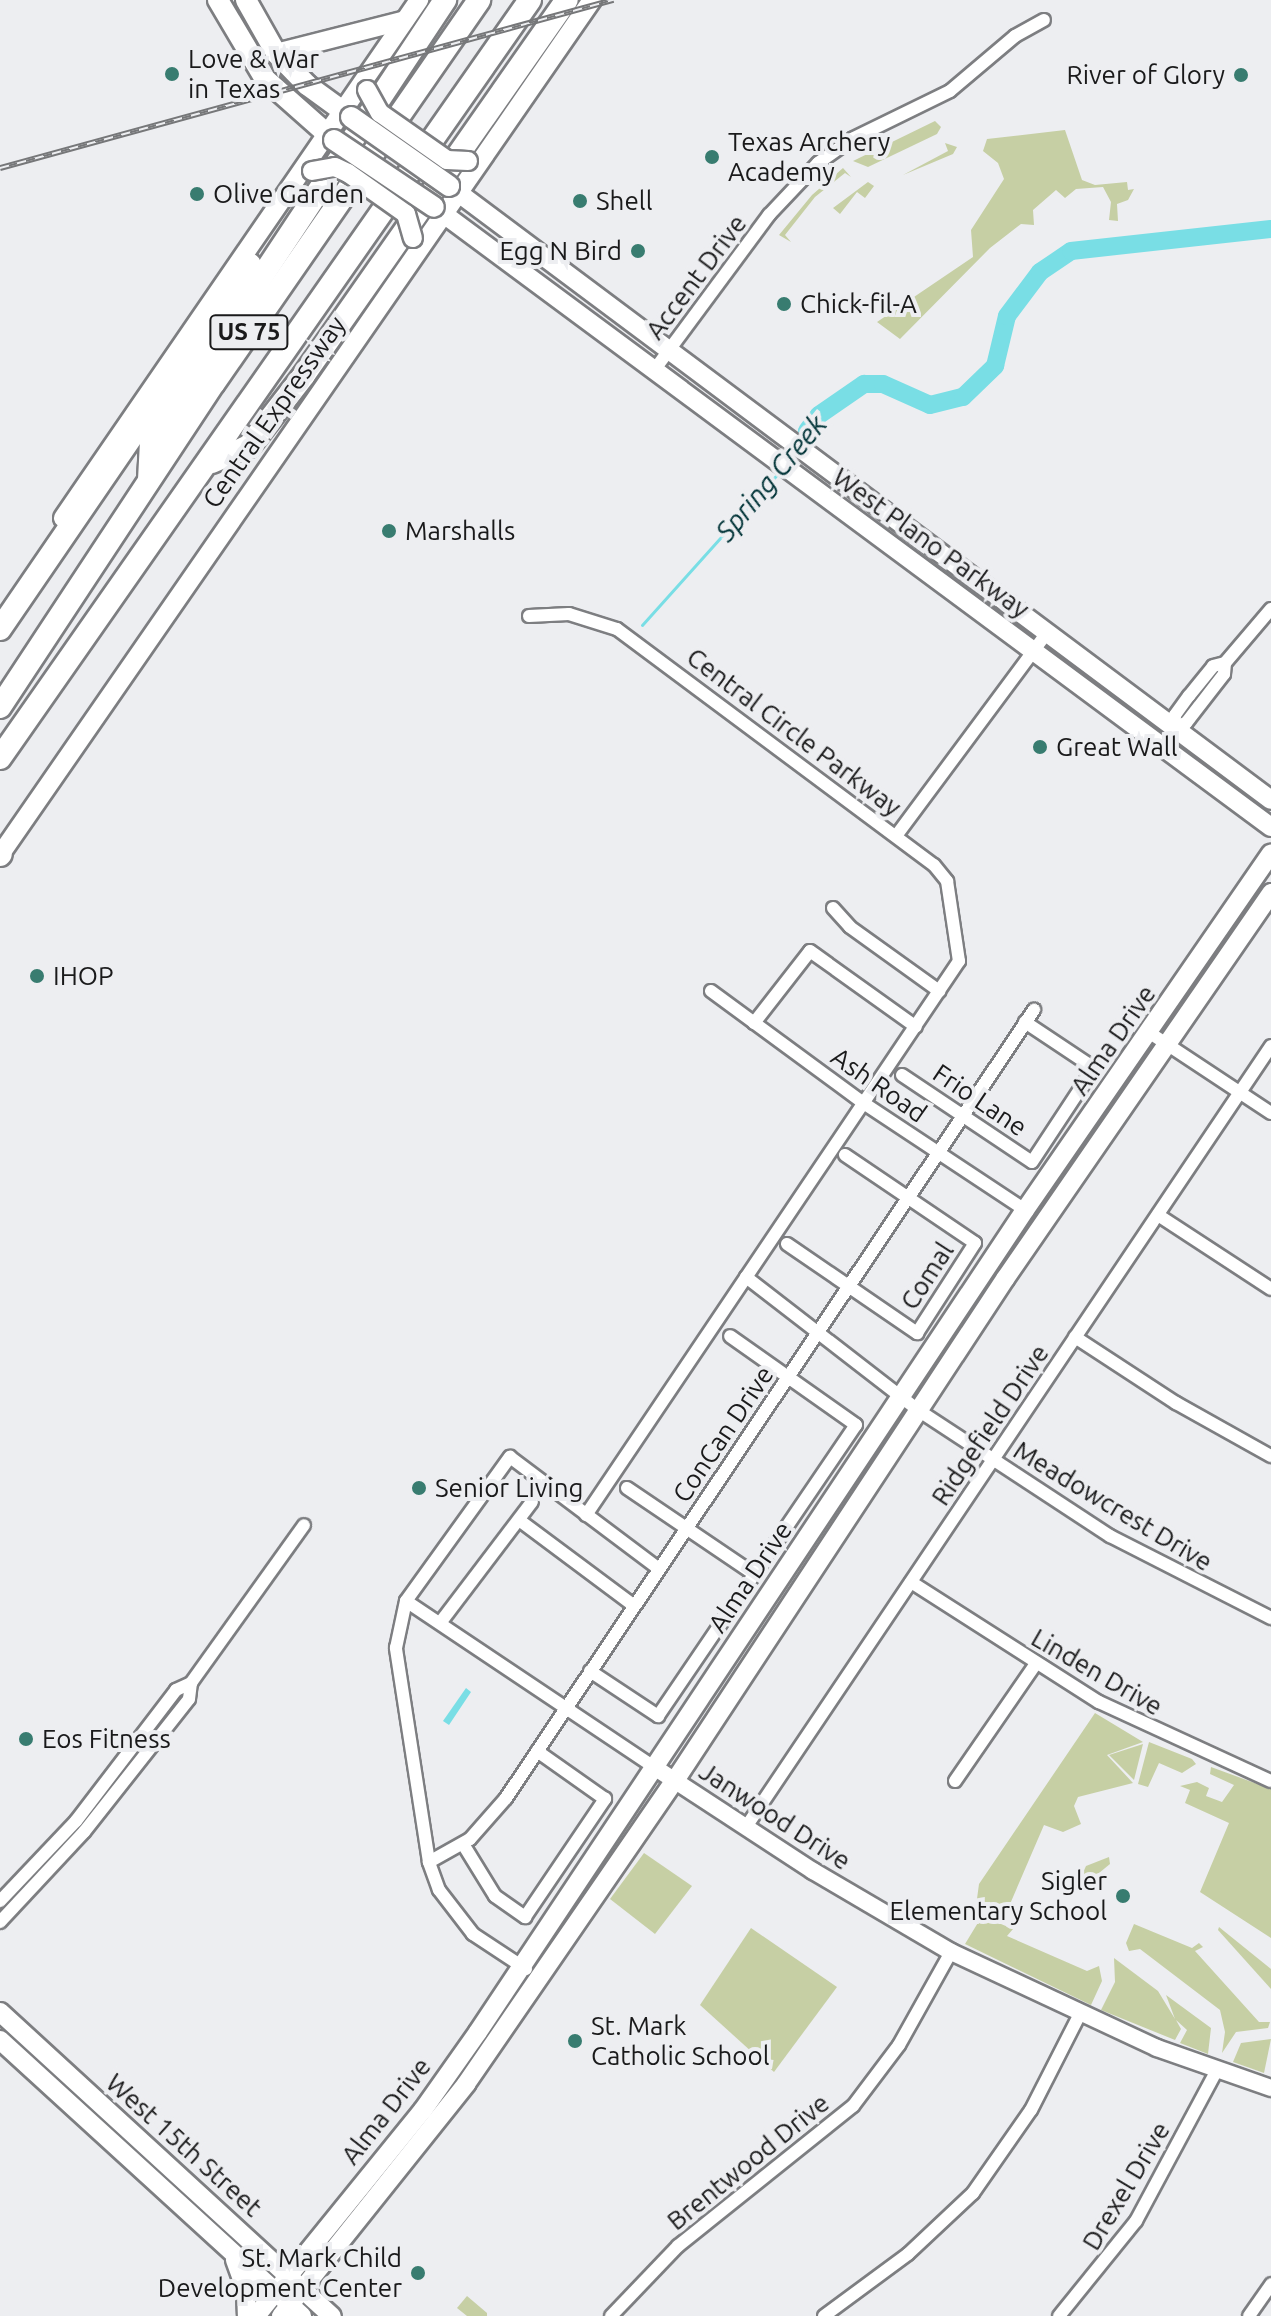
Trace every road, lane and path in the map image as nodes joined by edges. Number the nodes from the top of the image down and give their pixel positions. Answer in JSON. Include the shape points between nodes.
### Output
{"nodes":[{"id":1,"x":218,"y":0,"type":"edge"},
{"id":2,"x":246,"y":0,"type":"edge"},
{"id":3,"x":419,"y":0,"type":"edge"},
{"id":4,"x":445,"y":0,"type":"edge"},
{"id":5,"x":479,"y":0,"type":"edge"},
{"id":6,"x":530,"y":0,"type":"edge"},
{"id":7,"x":567,"y":0,"type":"edge"},
{"id":8,"x":592,"y":0,"type":"edge"},
{"id":9,"x":405,"y":20,"type":"junction"},
{"id":10,"x":1044,"y":20,"type":"dead end"},
{"id":11,"x":276,"y":53,"type":"junction"},
{"id":12,"x":367,"y":84,"type":"junction"},
{"id":13,"x":346,"y":114,"type":"junction"},
{"id":14,"x":330,"y":137,"type":"junction"},
{"id":15,"x":494,"y":143,"type":"junction"},
{"id":16,"x":291,"y":183,"type":"junction"},
{"id":17,"x":454,"y":190,"type":"junction"},
{"id":18,"x":440,"y":211,"type":"junction"},
{"id":19,"x":292,"y":225,"type":"junction"},
{"id":20,"x":411,"y":262,"type":"junction"},
{"id":21,"x":668,"y":351,"type":"junction"},
{"id":22,"x":655,"y":369,"type":"junction"},
{"id":23,"x":211,"y":463,"type":"junction"},
{"id":24,"x":148,"y":481,"type":"junction"},
{"id":25,"x":846,"y":483,"type":"junction"},
{"id":26,"x":833,"y":502,"type":"junction"},
{"id":27,"x":1271,"y":609,"type":"edge"},
{"id":28,"x":0,"y":614,"type":"edge"},
{"id":29,"x":529,"y":616,"type":"dead end"},
{"id":30,"x":0,"y":629,"type":"edge"},
{"id":31,"x":1047,"y":633,"type":"junction"},
{"id":32,"x":1033,"y":650,"type":"junction"},
{"id":33,"x":0,"y":707,"type":"edge"},
{"id":34,"x":1174,"y":727,"type":"junction"},
{"id":35,"x":1160,"y":745,"type":"junction"},
{"id":36,"x":0,"y":758,"type":"edge"},
{"id":37,"x":1271,"y":800,"type":"edge"},
{"id":38,"x":1271,"y":827,"type":"edge"},
{"id":39,"x":896,"y":836,"type":"junction"},
{"id":40,"x":1271,"y":854,"type":"edge"},
{"id":41,"x":0,"y":855,"type":"edge"},
{"id":42,"x":1271,"y":893,"type":"edge"},
{"id":43,"x":833,"y":908,"type":"dead end"},
{"id":44,"x":711,"y":991,"type":"dead end"},
{"id":45,"x":939,"y":991,"type":"junction"},
{"id":46,"x":1034,"y":1010,"type":"dead end"},
{"id":47,"x":1025,"y":1022,"type":"junction"},
{"id":48,"x":754,"y":1023,"type":"junction"},
{"id":49,"x":916,"y":1027,"type":"junction"},
{"id":50,"x":1150,"y":1033,"type":"junction"},
{"id":51,"x":1169,"y":1044,"type":"junction"},
{"id":52,"x":1271,"y":1046,"type":"edge"},
{"id":53,"x":902,"y":1075,"type":"dead end"},
{"id":54,"x":1240,"y":1092,"type":"junction"},
{"id":55,"x":865,"y":1104,"type":"junction"},
{"id":56,"x":1271,"y":1113,"type":"edge"},
{"id":57,"x":963,"y":1116,"type":"junction"},
{"id":58,"x":938,"y":1153,"type":"junction"},
{"id":59,"x":845,"y":1155,"type":"dead end"},
{"id":60,"x":909,"y":1197,"type":"junction"},
{"id":61,"x":1025,"y":1210,"type":"junction"},
{"id":62,"x":1158,"y":1215,"type":"junction"},
{"id":63,"x":787,"y":1244,"type":"dead end"},
{"id":64,"x":746,"y":1277,"type":"junction"},
{"id":65,"x":849,"y":1287,"type":"junction"},
{"id":66,"x":1271,"y":1289,"type":"edge"},
{"id":67,"x":818,"y":1334,"type":"junction"},
{"id":68,"x":730,"y":1336,"type":"dead end"},
{"id":69,"x":1075,"y":1337,"type":"junction"},
{"id":70,"x":788,"y":1377,"type":"junction"},
{"id":71,"x":901,"y":1397,"type":"junction"},
{"id":72,"x":918,"y":1410,"type":"junction"},
{"id":73,"x":1271,"y":1456,"type":"edge"},
{"id":74,"x":994,"y":1459,"type":"junction"},
{"id":75,"x":627,"y":1488,"type":"dead end"},
{"id":76,"x":532,"y":1502,"type":"dead end"},
{"id":77,"x":586,"y":1515,"type":"junction"},
{"id":78,"x":519,"y":1520,"type":"junction"},
{"id":79,"x":304,"y":1525,"type":"dead end"},
{"id":80,"x":686,"y":1528,"type":"junction"},
{"id":81,"x":659,"y":1569,"type":"junction"},
{"id":82,"x":754,"y":1574,"type":"junction"},
{"id":83,"x":911,"y":1582,"type":"junction"},
{"id":84,"x":406,"y":1601,"type":"junction"},
{"id":85,"x":633,"y":1605,"type":"junction"},
{"id":86,"x":1271,"y":1618,"type":"edge"},
{"id":87,"x":440,"y":1623,"type":"junction"},
{"id":88,"x":1035,"y":1665,"type":"junction"},
{"id":89,"x":590,"y":1671,"type":"junction"},
{"id":90,"x":191,"y":1683,"type":"junction"},
{"id":91,"x":565,"y":1708,"type":"junction"},
{"id":92,"x":537,"y":1751,"type":"junction"},
{"id":93,"x":654,"y":1767,"type":"junction"},
{"id":94,"x":676,"y":1779,"type":"junction"},
{"id":95,"x":955,"y":1781,"type":"dead end"},
{"id":96,"x":1271,"y":1781,"type":"edge"},
{"id":97,"x":746,"y":1827,"type":"junction"},
{"id":98,"x":463,"y":1844,"type":"junction"},
{"id":99,"x":429,"y":1862,"type":"junction"},
{"id":100,"x":0,"y":1901,"type":"edge"},
{"id":101,"x":0,"y":1922,"type":"edge"},
{"id":102,"x":951,"y":1952,"type":"junction"},
{"id":103,"x":522,"y":1966,"type":"junction"},
{"id":104,"x":539,"y":1976,"type":"junction"},
{"id":105,"x":0,"y":2012,"type":"edge"},
{"id":106,"x":1080,"y":2014,"type":"junction"},
{"id":107,"x":0,"y":2040,"type":"edge"},
{"id":108,"x":1217,"y":2070,"type":"junction"},
{"id":109,"x":1271,"y":2088,"type":"edge"},
{"id":110,"x":92,"y":2096,"type":"junction"},
{"id":111,"x":79,"y":2112,"type":"junction"},
{"id":112,"x":386,"y":2156,"type":"junction"},
{"id":113,"x":402,"y":2169,"type":"junction"},
{"id":114,"x":193,"y":2188,"type":"junction"},
{"id":115,"x":178,"y":2204,"type":"junction"},
{"id":116,"x":232,"y":2254,"type":"junction"},
{"id":117,"x":288,"y":2275,"type":"junction"},
{"id":118,"x":1271,"y":2284,"type":"edge"},
{"id":119,"x":303,"y":2289,"type":"junction"},
{"id":120,"x":275,"y":2292,"type":"junction"},
{"id":121,"x":291,"y":2312,"type":"edge"},
{"id":122,"x":247,"y":2316,"type":"edge"},
{"id":123,"x":256,"y":2316,"type":"edge"},
{"id":124,"x":332,"y":2316,"type":"edge"},
{"id":125,"x":611,"y":2316,"type":"edge"},
{"id":126,"x":824,"y":2316,"type":"edge"},
{"id":127,"x":1059,"y":2316,"type":"edge"},
{"id":128,"x":1249,"y":2316,"type":"edge"}],
"edges":[{"from":1,"to":14,"type":"main road","via":[[265,79]]},
{"from":2,"to":11,"type":"main road"},
{"from":3,"to":9,"type":"main road"},
{"from":4,"to":19,"type":"highway"},
{"from":5,"to":24,"type":"highway","number":"US 75"},
{"from":6,"to":23,"type":"highway","name":"Central Expressway","number":"US 75"},
{"from":7,"to":23,"type":"highway","via":[[304,375],[249,446]]},
{"from":8,"to":15,"type":"main road","name":"Central Expressway"},
{"from":9,"to":11,"type":"main road"},
{"from":9,"to":12,"type":"main road"},
{"from":10,"to":21,"type":"street","name":"Accent Drive","via":[[1015,36],[950,91],[852,139],[818,163],[769,215]]},
{"from":11,"to":13,"type":"main road"},
{"from":12,"to":13,"type":"main road"},
{"from":12,"to":15,"type":"main road","bridge":true,"via":[[380,113],[447,160],[468,161]]},
{"from":13,"to":14,"type":"main road"},
{"from":13,"to":17,"type":"main road","bridge":true},
{"from":14,"to":16,"type":"main road"},
{"from":14,"to":18,"type":"main road","bridge":true},
{"from":15,"to":17,"type":"main road","name":"Central Expressway"},
{"from":16,"to":20,"type":"main road","bridge":true,"via":[[312,171],[335,167],[348,173],[406,214],[413,238]]},
{"from":16,"to":28,"type":"main road"},
{"from":17,"to":18,"type":"main road","name":"Central Expressway"},
{"from":17,"to":21,"type":"main road","name":"West Plano Parkway"},
{"from":18,"to":20,"type":"main road","name":"Central Expressway"},
{"from":18,"to":22,"type":"main road","name":"West Plano Parkway"},
{"from":19,"to":24,"type":"highway","via":[[151,444]]},
{"from":19,"to":30,"type":"highway","via":[[270,237],[232,288]]},
{"from":20,"to":41,"type":"main road","name":"Central Expressway"},
{"from":21,"to":22,"type":"street","name":"Accent Drive"},
{"from":21,"to":25,"type":"main road","name":"West Plano Parkway"},
{"from":22,"to":26,"type":"main road","name":"West Plano Parkway"},
{"from":23,"to":36,"type":"highway","name":"Central Expressway","number":"US 75"},
{"from":24,"to":33,"type":"highway","number":"US 75"},
{"from":25,"to":26,"type":"main road"},
{"from":25,"to":31,"type":"main road","name":"West Plano Parkway"},
{"from":26,"to":32,"type":"main road","name":"West Plano Parkway"},
{"from":27,"to":34,"type":"street","via":[[1225,663],[1213,666],[1175,715]]},
{"from":29,"to":39,"type":"street","name":"Central Circle Parkway","via":[[569,614],[617,629]]},
{"from":31,"to":32,"type":"street"},
{"from":31,"to":34,"type":"main road","name":"West Plano Parkway"},
{"from":32,"to":35,"type":"main road","name":"West Plano Parkway"},
{"from":32,"to":39,"type":"street"},
{"from":34,"to":35,"type":"street"},
{"from":34,"to":37,"type":"main road","name":"West Plano Parkway"},
{"from":35,"to":38,"type":"main road","name":"West Plano Parkway"},
{"from":39,"to":45,"type":"street","name":"Central Circle Parkway","via":[[947,881],[959,961]]},
{"from":40,"to":50,"type":"main road","name":"Alma Drive"},
{"from":42,"to":51,"type":"main road","name":"Alma Drive"},
{"from":43,"to":45,"type":"street","via":[[850,927]]},
{"from":44,"to":48,"type":"street","name":"Ash Road"},
{"from":45,"to":49,"type":"street"},
{"from":46,"to":47,"type":"street","name":"ConCan Drive"},
{"from":47,"to":57,"type":"street","name":"ConCan Drive"},
{"from":47,"to":57,"type":"street","name":"Frio Lane","via":[[1094,1068],[1032,1162]]},
{"from":48,"to":49,"type":"street","via":[[810,951]]},
{"from":48,"to":55,"type":"street","name":"Ash Road"},
{"from":49,"to":55,"type":"street"},
{"from":50,"to":51,"type":"street"},
{"from":50,"to":61,"type":"main road","name":"Alma Drive"},
{"from":51,"to":54,"type":"street"},
{"from":51,"to":72,"type":"main road","name":"Alma Drive"},
{"from":52,"to":54,"type":"street","name":"Ridgefield Drive"},
{"from":53,"to":57,"type":"street","name":"Frio Lane"},
{"from":54,"to":56,"type":"street"},
{"from":54,"to":62,"type":"street","name":"Ridgefield Drive"},
{"from":55,"to":58,"type":"street","name":"Ash Road"},
{"from":55,"to":64,"type":"street"},
{"from":57,"to":58,"type":"street","name":"ConCan Drive"},
{"from":58,"to":60,"type":"street","name":"ConCan Drive"},
{"from":58,"to":61,"type":"street","name":"Ash Road"},
{"from":59,"to":60,"type":"street"},
{"from":60,"to":65,"type":"street","name":"ConCan Drive"},
{"from":60,"to":65,"type":"street","name":"Comal","via":[[975,1243],[917,1333]]},
{"from":61,"to":71,"type":"main road","name":"Alma Drive"},
{"from":62,"to":66,"type":"street"},
{"from":62,"to":69,"type":"street","name":"Ridgefield Drive"},
{"from":63,"to":65,"type":"street"},
{"from":64,"to":67,"type":"street","name":"Meadowcrest Drive"},
{"from":64,"to":77,"type":"street"},
{"from":65,"to":67,"type":"street","name":"ConCan Drive"},
{"from":67,"to":70,"type":"street","name":"ConCan Drive"},
{"from":67,"to":71,"type":"street","name":"Meadowcrest Drive"},
{"from":68,"to":70,"type":"street"},
{"from":69,"to":73,"type":"street"},
{"from":69,"to":74,"type":"street","name":"Ridgefield Drive"},
{"from":70,"to":80,"type":"street","name":"ConCan Drive"},
{"from":70,"to":82,"type":"street","via":[[856,1425]]},
{"from":71,"to":72,"type":"street","name":"Meadowcrest Drive"},
{"from":71,"to":93,"type":"main road","name":"Alma Drive"},
{"from":72,"to":74,"type":"street","name":"Meadowcrest Drive"},
{"from":72,"to":94,"type":"main road","name":"Alma Drive"},
{"from":74,"to":83,"type":"street","name":"Ridgefield Drive"},
{"from":74,"to":86,"type":"street","name":"Meadowcrest Drive","via":[[1110,1536]]},
{"from":75,"to":80,"type":"street"},
{"from":76,"to":78,"type":"street"},
{"from":77,"to":81,"type":"street"},
{"from":77,"to":84,"type":"street","via":[[510,1457]]},
{"from":78,"to":85,"type":"street"},
{"from":78,"to":87,"type":"street"},
{"from":79,"to":90,"type":"street"},
{"from":80,"to":81,"type":"street","name":"ConCan Drive"},
{"from":80,"to":82,"type":"street"},
{"from":81,"to":85,"type":"street","name":"ConCan Drive"},
{"from":82,"to":89,"type":"street","via":[[658,1716]]},
{"from":83,"to":88,"type":"street","name":"Linden Drive"},
{"from":83,"to":97,"type":"street","name":"Ridgefield Drive"},
{"from":84,"to":87,"type":"street","name":"Janwood Drive"},
{"from":84,"to":99,"type":"street","via":[[396,1648]]},
{"from":85,"to":89,"type":"street","name":"ConCan Drive"},
{"from":87,"to":91,"type":"street","name":"Janwood Drive"},
{"from":88,"to":95,"type":"street"},
{"from":88,"to":96,"type":"street","name":"Linden Drive","via":[[1168,1738]]},
{"from":89,"to":91,"type":"street","name":"ConCan Drive"},
{"from":90,"to":100,"type":"street","via":[[176,1690],[76,1821]]},
{"from":90,"to":101,"type":"street","via":[[189,1699],[116,1792]]},
{"from":91,"to":92,"type":"street","name":"ConCan Drive"},
{"from":91,"to":93,"type":"street","name":"Janwood Drive"},
{"from":92,"to":98,"type":"street","name":"ConCan Drive","via":[[500,1806]]},
{"from":92,"to":98,"type":"street","via":[[605,1799],[525,1917],[495,1896]]},
{"from":93,"to":94,"type":"street","name":"Janwood Drive"},
{"from":93,"to":103,"type":"main road","name":"Alma Drive"},
{"from":94,"to":97,"type":"street","name":"Janwood Drive"},
{"from":94,"to":104,"type":"main road","name":"Alma Drive"},
{"from":97,"to":102,"type":"street","name":"Janwood Drive"},
{"from":98,"to":99,"type":"street","name":"ConCan Drive"},
{"from":99,"to":103,"type":"street","via":[[439,1890],[473,1934]]},
{"from":102,"to":106,"type":"street","name":"Janwood Drive"},
{"from":102,"to":125,"type":"street","name":"Brentwood Drive","via":[[899,2045],[853,2106],[678,2246]]},
{"from":103,"to":104,"type":"street"},
{"from":103,"to":112,"type":"main road","name":"Alma Drive"},
{"from":104,"to":113,"type":"main road","name":"Alma Drive"},
{"from":105,"to":110,"type":"main road","name":"West 15th Street"},
{"from":106,"to":108,"type":"street","name":"Janwood Drive"},
{"from":106,"to":126,"type":"street","via":[[1031,2110],[973,2193],[908,2254]]},
{"from":107,"to":111,"type":"main road","name":"West 15th Street"},
{"from":108,"to":109,"type":"street","name":"Janwood Drive"},
{"from":108,"to":127,"type":"street","name":"Drexel Drive","via":[[1136,2221]]},
{"from":110,"to":111,"type":"main road"},
{"from":110,"to":114,"type":"main road","name":"West 15th Street"},
{"from":111,"to":115,"type":"main road","name":"West 15th Street"},
{"from":112,"to":113,"type":"main road"},
{"from":112,"to":117,"type":"main road","name":"Alma Drive"},
{"from":113,"to":119,"type":"main road","name":"Alma Drive"},
{"from":114,"to":115,"type":"main road"},
{"from":114,"to":117,"type":"main road","name":"West 15th Street"},
{"from":115,"to":116,"type":"main road","name":"West 15th Street"},
{"from":116,"to":120,"type":"main road","name":"West 15th Street"},
{"from":116,"to":122,"type":"main road","via":[[246,2290]]},
{"from":117,"to":119,"type":"main road","name":"West 15th Street"},
{"from":117,"to":120,"type":"main road","name":"Alma Drive"},
{"from":118,"to":128,"type":"street"},
{"from":119,"to":121,"type":"main road","name":"Alma Drive"},
{"from":119,"to":124,"type":"main road","name":"West 15th Street"},
{"from":120,"to":121,"type":"main road","name":"West 15th Street"},
{"from":120,"to":123,"type":"main road","name":"Alma Drive"}]}
